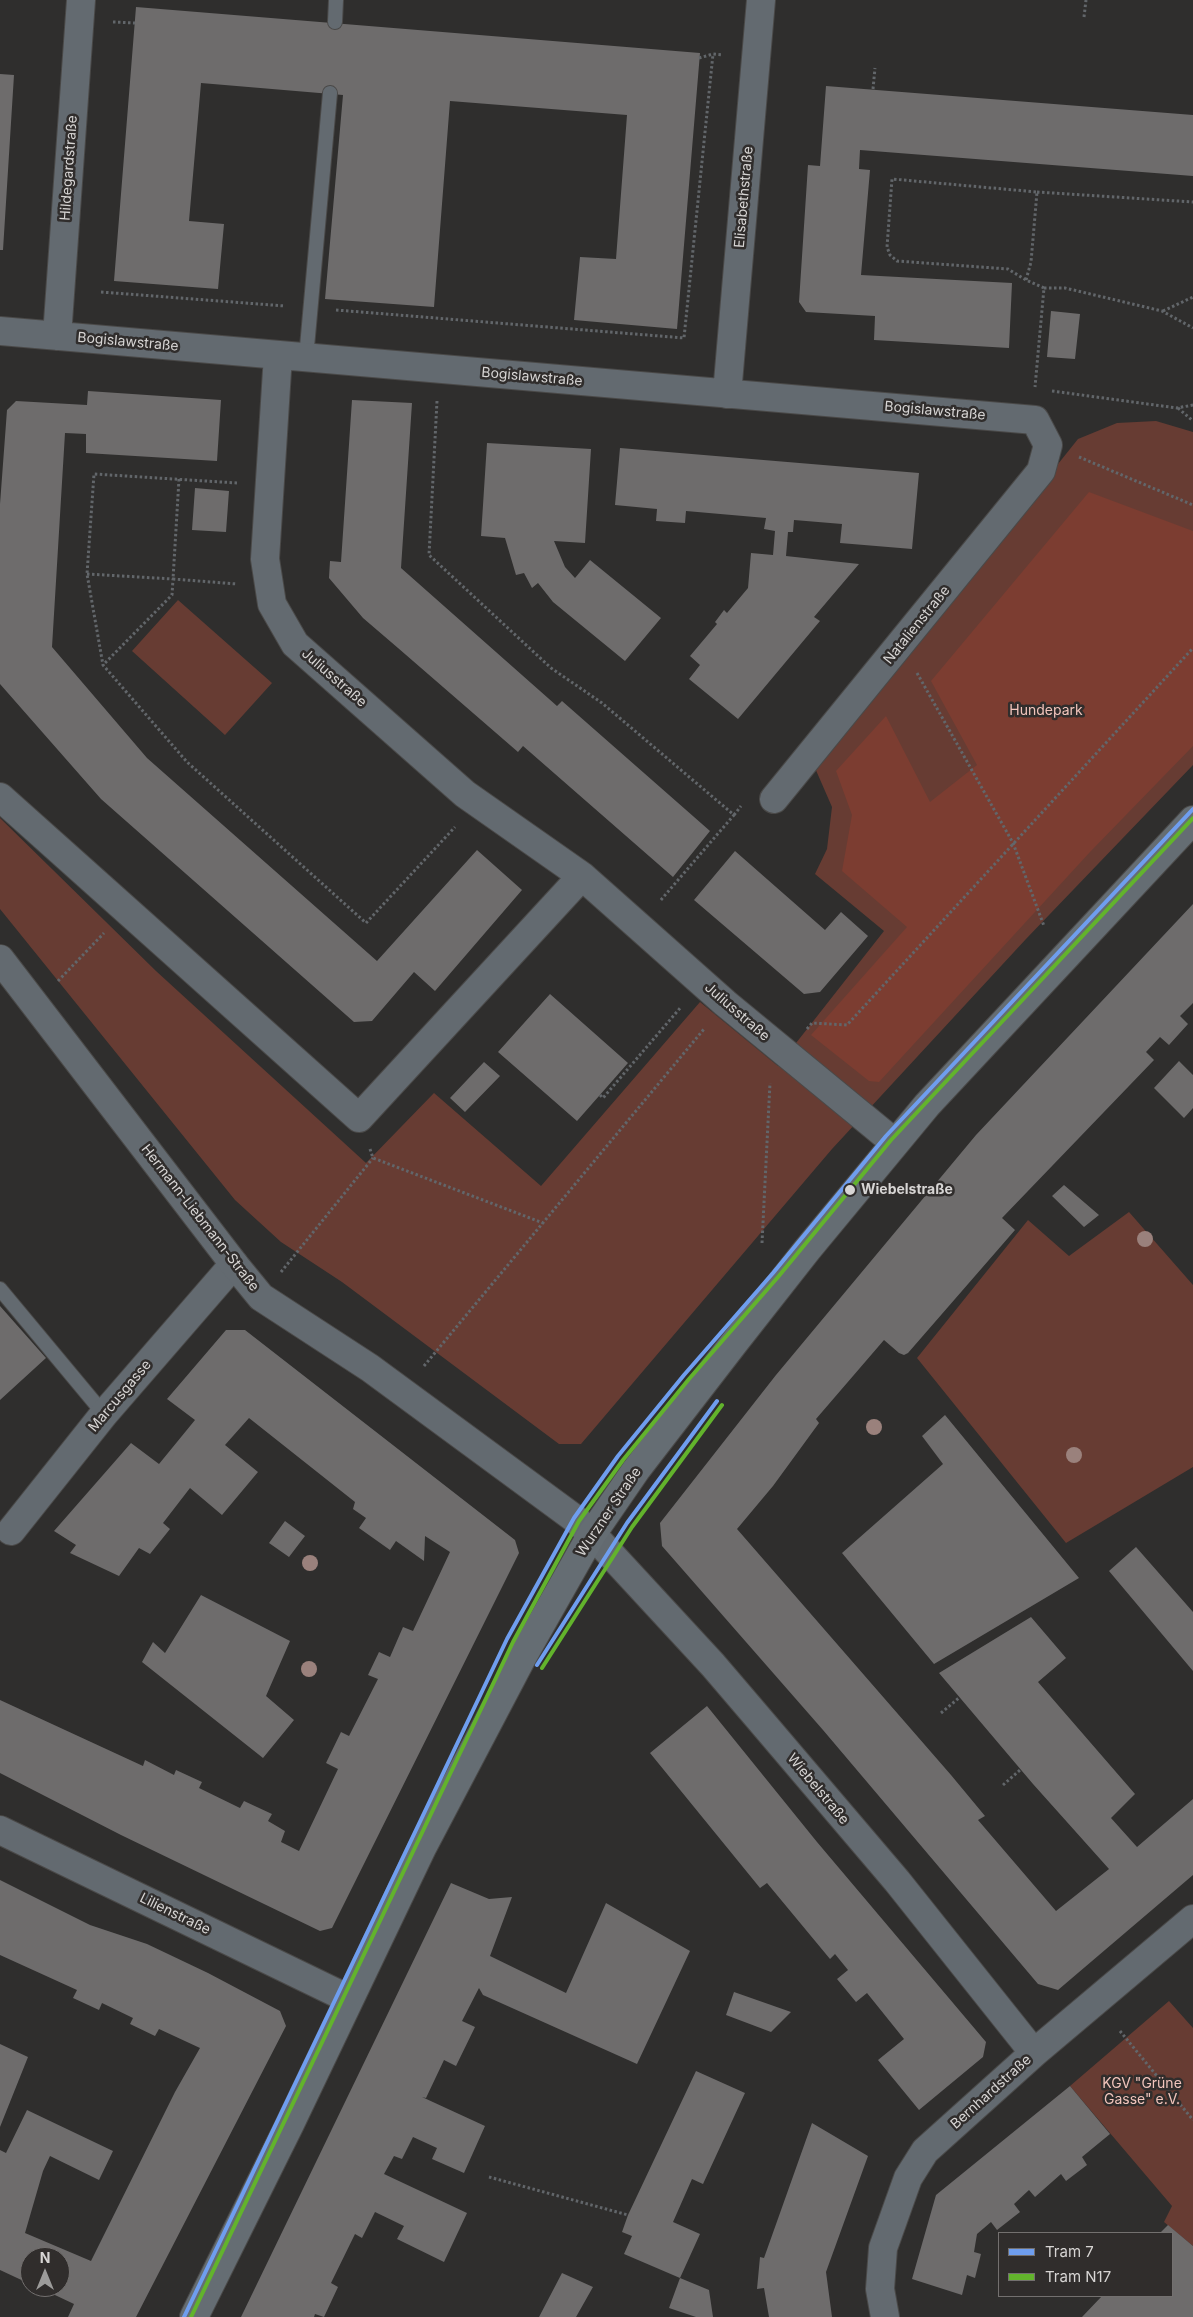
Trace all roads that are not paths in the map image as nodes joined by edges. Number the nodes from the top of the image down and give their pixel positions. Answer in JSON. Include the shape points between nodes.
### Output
{"nodes":[{"id":1,"x":81,"y":0,"type":"edge"},
{"id":2,"x":336,"y":0,"type":"edge"},
{"id":3,"x":761,"y":0,"type":"edge"},
{"id":4,"x":334,"y":22,"type":"dead end"},
{"id":5,"x":330,"y":94,"type":"dead end"},
{"id":6,"x":0,"y":331,"type":"edge"},
{"id":7,"x":57,"y":336,"type":"junction"},
{"id":8,"x":278,"y":355,"type":"junction"},
{"id":9,"x":306,"y":358,"type":"junction"},
{"id":10,"x":727,"y":394,"type":"junction"},
{"id":11,"x":1048,"y":445,"type":"joint"},
{"id":12,"x":0,"y":796,"type":"edge"},
{"id":13,"x":774,"y":799,"type":"dead end"},
{"id":14,"x":1193,"y":820,"type":"edge"},
{"id":15,"x":582,"y":876,"type":"junction"},
{"id":16,"x":0,"y":959,"type":"edge"},
{"id":17,"x":895,"y":1143,"type":"junction"},
{"id":18,"x":234,"y":1264,"type":"junction"},
{"id":19,"x":0,"y":1289,"type":"edge"},
{"id":20,"x":104,"y":1414,"type":"junction"},
{"id":21,"x":11,"y":1531,"type":"dead end"},
{"id":22,"x":592,"y":1534,"type":"junction"},
{"id":23,"x":0,"y":1830,"type":"edge"},
{"id":24,"x":1193,"y":1919,"type":"edge"},
{"id":25,"x":349,"y":1999,"type":"junction"},
{"id":26,"x":1034,"y":2053,"type":"junction"},
{"id":27,"x":194,"y":2317,"type":"edge"},
{"id":28,"x":886,"y":2317,"type":"edge"}],
"edges":[{"from":1,"to":7,"type":"street","name":"Hildegardstraße"},
{"from":2,"to":4,"type":"lane"},
{"from":3,"to":10,"type":"street","name":"Elisabethstraße"},
{"from":5,"to":9,"type":"lane"},
{"from":6,"to":7,"type":"street","name":"Bogislawstraße"},
{"from":7,"to":8,"type":"street","name":"Bogislawstraße"},
{"from":8,"to":9,"type":"street","name":"Bogislawstraße"},
{"from":8,"to":15,"type":"street","name":"Juliusstraße","via":[[265,560],[272,604],[295,644],[476,802]]},
{"from":9,"to":10,"type":"street","name":"Bogislawstraße"},
{"from":10,"to":11,"type":"street","name":"Bogislawstraße","via":[[1035,420]]},
{"from":11,"to":13,"type":"street","name":"Natalienstraße","via":[[1041,471]]},
{"from":12,"to":15,"type":"street","via":[[359,1118]]},
{"from":14,"to":17,"type":"main road","name":"Wurzner Straße","via":[[953,1076]]},
{"from":15,"to":17,"type":"street","name":"Juliusstraße","via":[[726,1003]]},
{"from":16,"to":18,"type":"street","name":"Hermann-Liebmann-Straße"},
{"from":17,"to":22,"type":"main road","name":"Wurzner Straße","via":[[722,1359],[636,1470]]},
{"from":18,"to":20,"type":"street","name":"Marcusgasse"},
{"from":18,"to":22,"type":"street","name":"Hermann-Liebmann-Straße","via":[[261,1297],[401,1391]]},
{"from":19,"to":20,"type":"lane"},
{"from":20,"to":21,"type":"street","name":"Marcusgasse"},
{"from":22,"to":25,"type":"main road","name":"Wurzner Straße","via":[[524,1654],[422,1848]]},
{"from":22,"to":26,"type":"street","name":"Wiebelstraße","via":[[760,1720],[896,1881]]},
{"from":23,"to":25,"type":"street","name":"Lilienstraße"},
{"from":24,"to":26,"type":"street","name":"Bernhardstraße"},
{"from":25,"to":27,"type":"main road","name":"Wurzner Straße"},
{"from":26,"to":28,"type":"street","name":"Bernhardstraße","via":[[925,2151],[916,2164],[897,2205],[883,2248],[880,2289]]}]}
